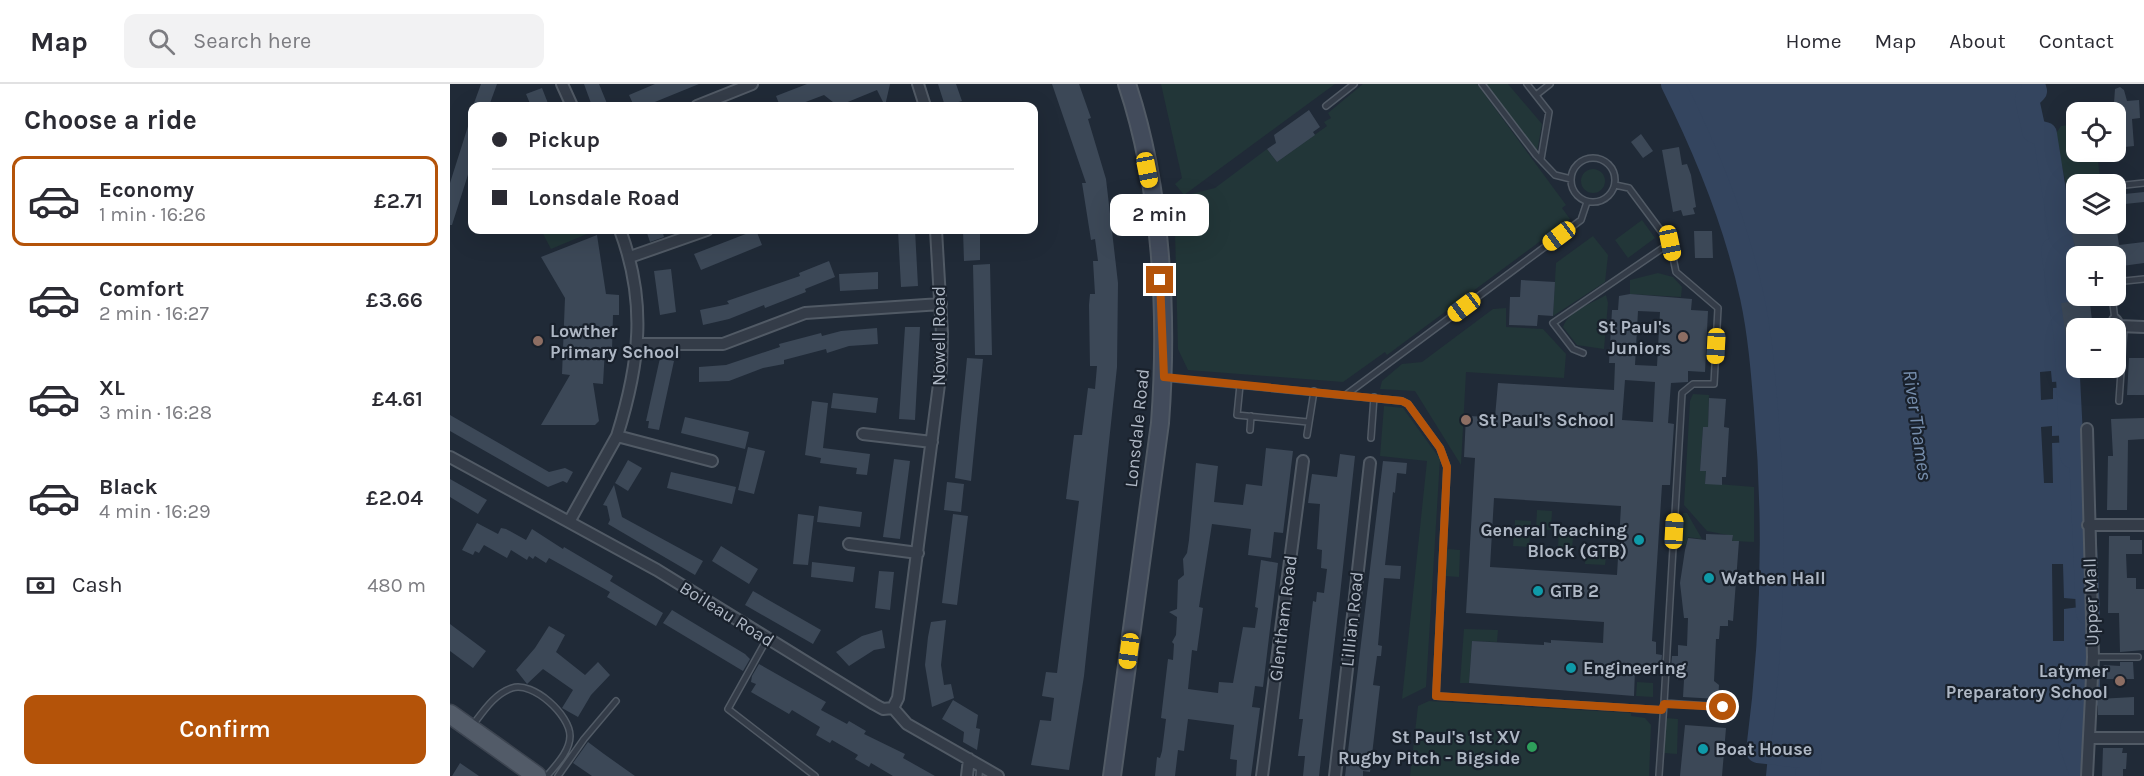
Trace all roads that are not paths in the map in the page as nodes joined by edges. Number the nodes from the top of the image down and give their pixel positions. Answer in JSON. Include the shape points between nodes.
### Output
{"nodes":[{"id":1,"x":562,"y":84,"type":"edge"},
{"id":2,"x":752,"y":84,"type":"edge"},
{"id":3,"x":918,"y":84,"type":"edge"},
{"id":4,"x":1127,"y":84,"type":"edge"},
{"id":5,"x":1354,"y":84,"type":"edge"},
{"id":6,"x":1482,"y":84,"type":"edge"},
{"id":7,"x":1527,"y":84,"type":"edge"},
{"id":8,"x":1550,"y":84,"type":"edge"},
{"id":9,"x":1536,"y":95,"type":"junction"},
{"id":10,"x":570,"y":102,"type":"edge"},
{"id":11,"x":707,"y":102,"type":"edge"},
{"id":12,"x":924,"y":102,"type":"edge"},
{"id":13,"x":1326,"y":106,"type":"dead end"},
{"id":14,"x":1541,"y":159,"type":"junction"},
{"id":15,"x":1570,"y":179,"type":"junction"},
{"id":16,"x":2144,"y":183,"type":"edge"},
{"id":17,"x":1615,"y":185,"type":"junction"},
{"id":18,"x":2126,"y":185,"type":"edge"},
{"id":19,"x":1587,"y":202,"type":"junction"},
{"id":20,"x":621,"y":234,"type":"edge"},
{"id":21,"x":695,"y":234,"type":"edge"},
{"id":22,"x":936,"y":234,"type":"edge"},
{"id":23,"x":1670,"y":243,"type":"junction"},
{"id":24,"x":630,"y":257,"type":"junction"},
{"id":25,"x":2144,"y":279,"type":"edge"},
{"id":26,"x":2126,"y":281,"type":"edge"},
{"id":27,"x":941,"y":304,"type":"junction"},
{"id":28,"x":2144,"y":327,"type":"edge"},
{"id":29,"x":2126,"y":328,"type":"edge"},
{"id":30,"x":639,"y":344,"type":"junction"},
{"id":31,"x":1583,"y":353,"type":"dead end"},
{"id":32,"x":1164,"y":377,"type":"junction"},
{"id":33,"x":2121,"y":378,"type":"edge"},
{"id":34,"x":1240,"y":385,"type":"junction"},
{"id":35,"x":1314,"y":391,"type":"junction"},
{"id":36,"x":1347,"y":394,"type":"junction"},
{"id":37,"x":1374,"y":397,"type":"junction"},
{"id":38,"x":2119,"y":401,"type":"dead end"},
{"id":39,"x":1251,"y":416,"type":"junction"},
{"id":40,"x":1308,"y":422,"type":"junction"},
{"id":41,"x":2087,"y":429,"type":"dead end"},
{"id":42,"x":1250,"y":430,"type":"dead end"},
{"id":43,"x":863,"y":434,"type":"dead end"},
{"id":44,"x":1307,"y":435,"type":"dead end"},
{"id":45,"x":617,"y":436,"type":"junction"},
{"id":46,"x":1371,"y":438,"type":"dead end"},
{"id":47,"x":932,"y":442,"type":"junction"},
{"id":48,"x":450,"y":457,"type":"edge"},
{"id":49,"x":712,"y":461,"type":"dead end"},
{"id":50,"x":1303,"y":461,"type":"dead end"},
{"id":51,"x":1370,"y":463,"type":"dead end"},
{"id":52,"x":569,"y":522,"type":"junction"},
{"id":53,"x":2088,"y":525,"type":"junction"},
{"id":54,"x":2144,"y":525,"type":"edge"},
{"id":55,"x":849,"y":544,"type":"dead end"},
{"id":56,"x":918,"y":553,"type":"junction"},
{"id":57,"x":767,"y":639,"type":"junction"},
{"id":58,"x":2093,"y":657,"type":"junction"},
{"id":59,"x":2138,"y":657,"type":"dead end"},
{"id":60,"x":616,"y":701,"type":"dead end"},
{"id":61,"x":1663,"y":706,"type":"junction"},
{"id":62,"x":1723,"y":707,"type":"dead end"},
{"id":63,"x":893,"y":708,"type":"junction"},
{"id":64,"x":450,"y":714,"type":"edge"},
{"id":65,"x":471,"y":727,"type":"junction"},
{"id":66,"x":2089,"y":738,"type":"junction"},
{"id":67,"x":2144,"y":738,"type":"edge"},
{"id":68,"x":969,"y":759,"type":"junction"},
{"id":69,"x":979,"y":771,"type":"edge"},
{"id":70,"x":1659,"y":775,"type":"edge"},
{"id":71,"x":537,"y":776,"type":"edge"},
{"id":72,"x":547,"y":776,"type":"edge"},
{"id":73,"x":558,"y":776,"type":"edge"},
{"id":74,"x":815,"y":776,"type":"edge"},
{"id":75,"x":967,"y":776,"type":"edge"},
{"id":76,"x":998,"y":776,"type":"edge"},
{"id":77,"x":1112,"y":776,"type":"edge"},
{"id":78,"x":1262,"y":776,"type":"edge"},
{"id":79,"x":1335,"y":776,"type":"edge"},
{"id":80,"x":2087,"y":776,"type":"edge"}],
"edges":[{"from":1,"to":10,"type":"street"},
{"from":2,"to":11,"type":"street"},
{"from":3,"to":12,"type":"street"},
{"from":4,"to":32,"type":"main road","name":"Lonsdale Road","via":[[1152,191]]},
{"from":5,"to":13,"type":"lane"},
{"from":6,"to":14,"type":"lane"},
{"from":7,"to":9,"type":"lane"},
{"from":8,"to":9,"type":"lane"},
{"from":9,"to":14,"type":"lane","via":[[1549,112]]},
{"from":14,"to":15,"type":"lane","via":[[1555,175]]},
{"from":15,"to":17,"type":"lane","via":[[1581,161],[1596,158],[1609,164]]},
{"from":15,"to":19,"type":"lane","via":[[1575,194]]},
{"from":16,"to":18,"type":"lane"},
{"from":17,"to":19,"type":"lane","via":[[1602,201]]},
{"from":17,"to":23,"type":"lane","via":[[1629,188]]},
{"from":19,"to":36,"type":"lane","via":[[1581,220]]},
{"from":20,"to":24,"type":"street"},
{"from":21,"to":24,"type":"street"},
{"from":22,"to":27,"type":"street","name":"Nowell Road"},
{"from":23,"to":31,"type":"lane","via":[[1553,323],[1573,349]]},
{"from":23,"to":61,"type":"lane","via":[[1676,272],[1718,308],[1714,384],[1693,384],[1682,393]]},
{"from":24,"to":30,"type":"street","via":[[637,295]]},
{"from":25,"to":26,"type":"lane"},
{"from":27,"to":30,"type":"street","via":[[805,313],[723,344]]},
{"from":27,"to":47,"type":"street","name":"Nowell Road","via":[[941,369]]},
{"from":28,"to":29,"type":"street"},
{"from":30,"to":45,"type":"street","via":[[632,389]]},
{"from":32,"to":34,"type":"lane"},
{"from":32,"to":77,"type":"main road","name":"Lonsdale Road"},
{"from":33,"to":38,"type":"lane"},
{"from":34,"to":35,"type":"lane"},
{"from":34,"to":39,"type":"lane","via":[[1237,415]]},
{"from":35,"to":36,"type":"lane"},
{"from":35,"to":40,"type":"lane"},
{"from":36,"to":37,"type":"lane"},
{"from":37,"to":46,"type":"lane"},
{"from":37,"to":61,"type":"lane","via":[[1408,404],[1445,456],[1436,696]]},
{"from":39,"to":40,"type":"lane"},
{"from":39,"to":42,"type":"lane"},
{"from":40,"to":44,"type":"lane"},
{"from":41,"to":53,"type":"street","name":"Upper Mall"},
{"from":43,"to":47,"type":"street"},
{"from":45,"to":49,"type":"street"},
{"from":45,"to":52,"type":"street"},
{"from":47,"to":56,"type":"street","name":"Nowell Road"},
{"from":48,"to":52,"type":"street","name":"Boileau Road"},
{"from":50,"to":78,"type":"street","name":"Glentham Road"},
{"from":51,"to":79,"type":"street","name":"Lillian Road"},
{"from":52,"to":57,"type":"street","name":"Boileau Road","via":[[657,570]]},
{"from":53,"to":54,"type":"street"},
{"from":53,"to":58,"type":"street","name":"Upper Mall"},
{"from":55,"to":56,"type":"street"},
{"from":56,"to":63,"type":"street","name":"Nowell Road","via":[[898,698]]},
{"from":57,"to":63,"type":"street","name":"Boileau Road","via":[[883,709]]},
{"from":57,"to":74,"type":"lane","via":[[728,710]]},
{"from":58,"to":59,"type":"lane"},
{"from":58,"to":66,"type":"street","name":"Upper Mall"},
{"from":60,"to":73,"type":"lane"},
{"from":61,"to":62,"type":"lane"},
{"from":61,"to":70,"type":"lane"},
{"from":63,"to":68,"type":"street","name":"Boileau Road","via":[[907,724]]},
{"from":64,"to":65,"type":"main road"},
{"from":65,"to":71,"type":"main road"},
{"from":65,"to":72,"type":"lane","via":[[495,697],[513,687],[532,690],[566,717],[570,737],[563,757]]},
{"from":66,"to":67,"type":"street"},
{"from":66,"to":80,"type":"street","name":"Upper Mall"},
{"from":68,"to":69,"type":"street","name":"Boileau Road"},
{"from":68,"to":75,"type":"street"},
{"from":69,"to":76,"type":"street","name":"Boileau Road"}]}
